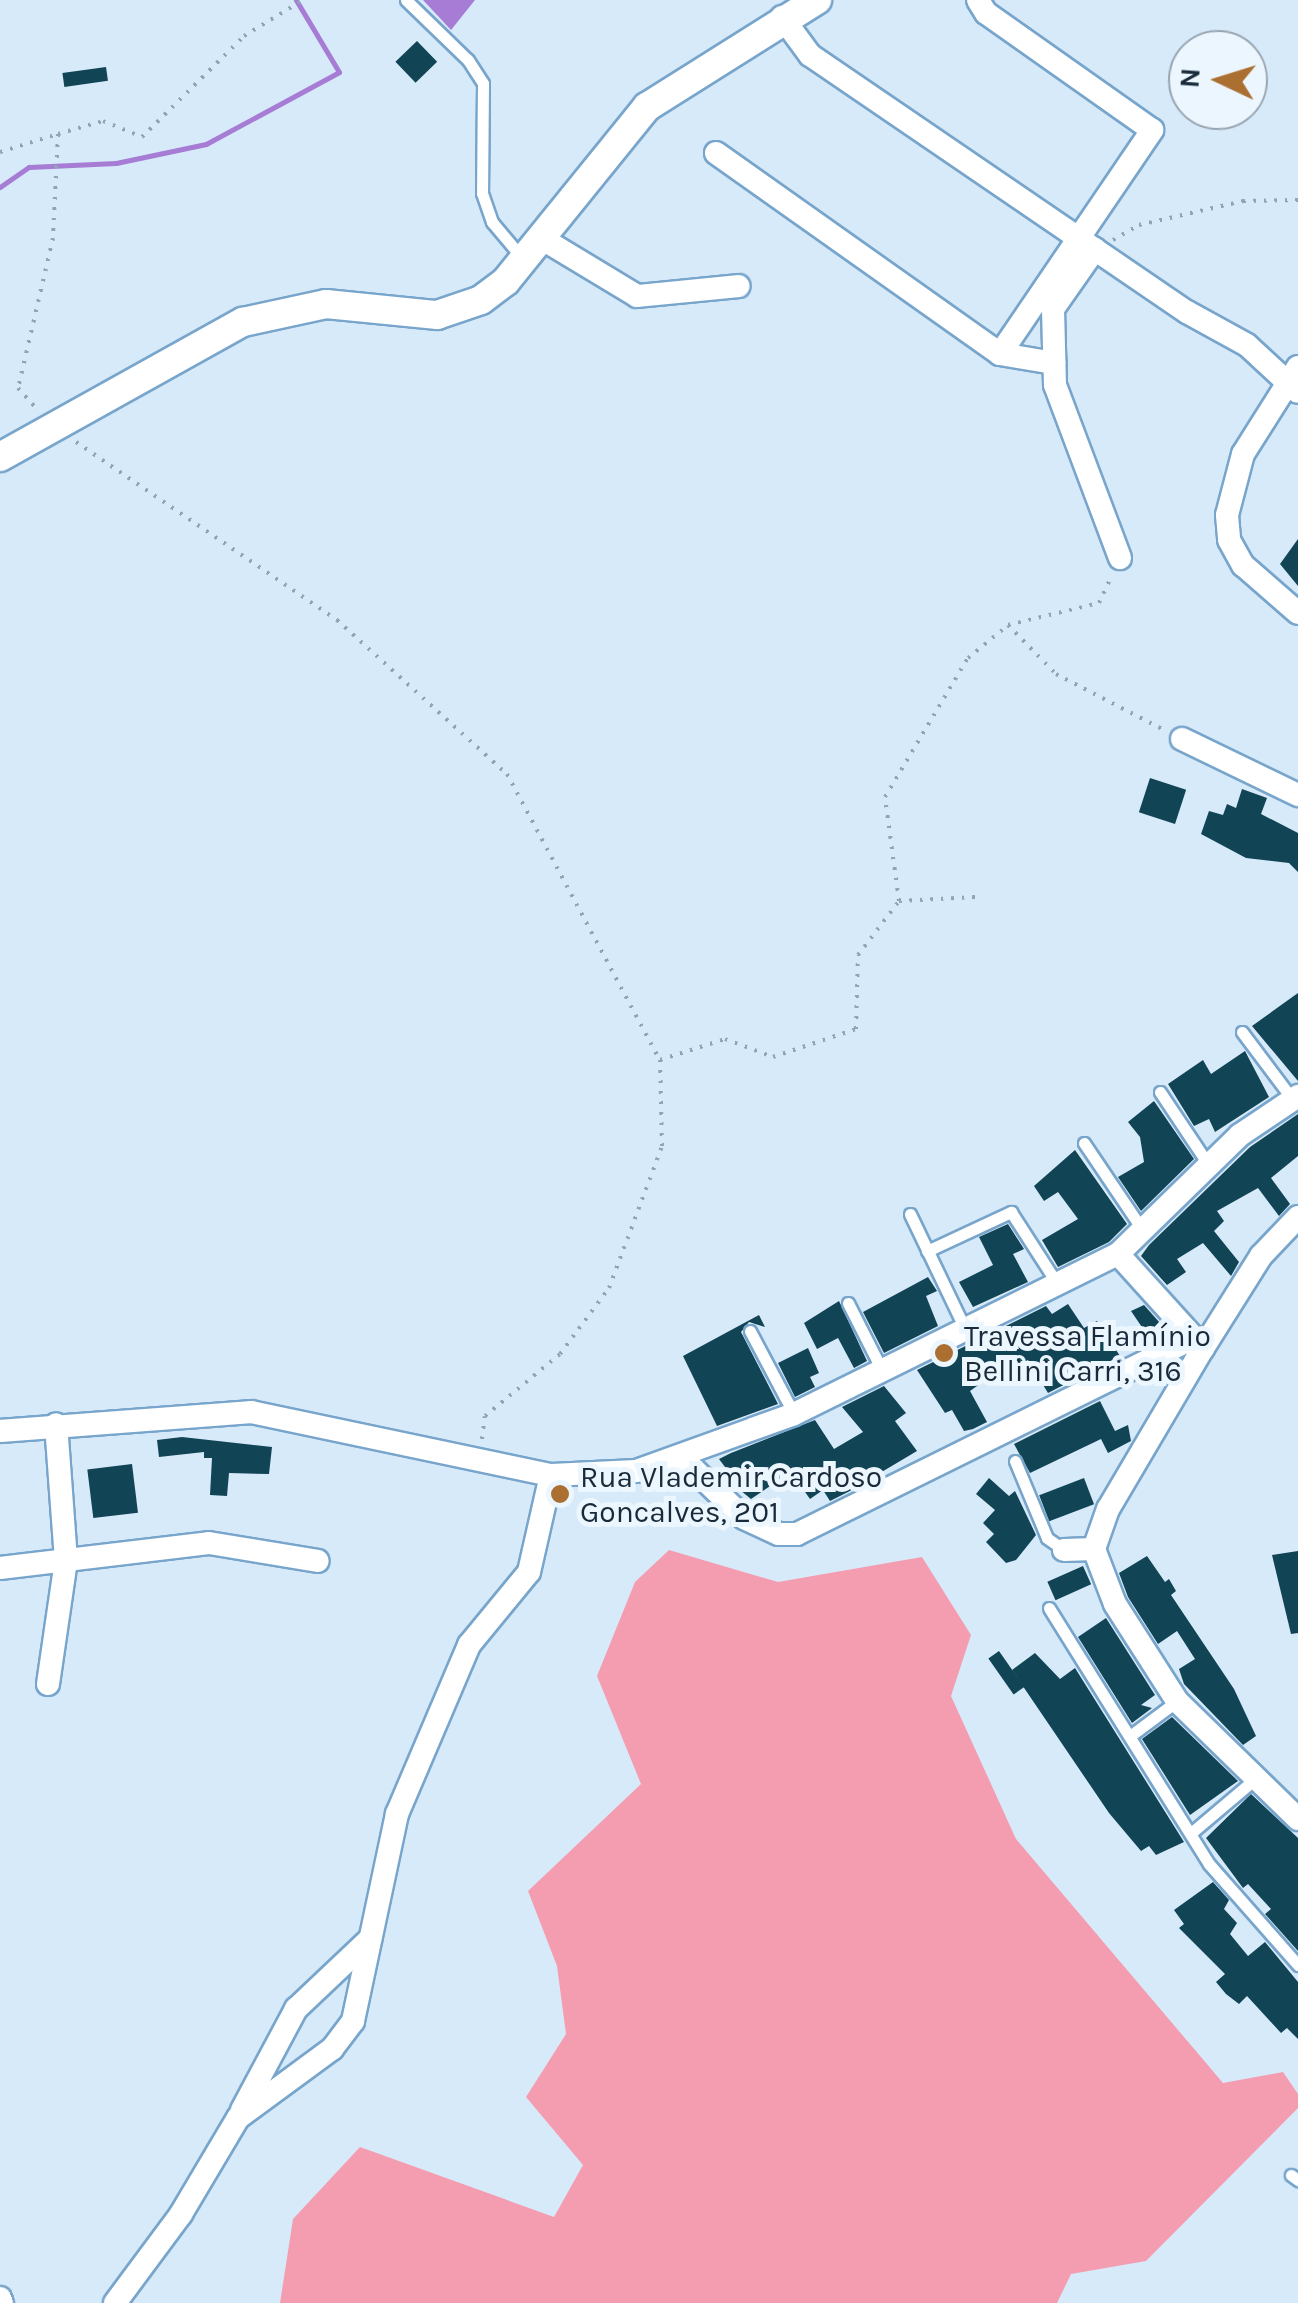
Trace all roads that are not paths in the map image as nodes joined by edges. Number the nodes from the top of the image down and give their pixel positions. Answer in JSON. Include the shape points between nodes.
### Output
{"nodes":[{"id":1,"x":406,"y":0,"type":"edge"},
{"id":2,"x":817,"y":0,"type":"edge"},
{"id":3,"x":978,"y":0,"type":"edge"},
{"id":4,"x":782,"y":17,"type":"junction"},
{"id":5,"x":716,"y":152,"type":"dead end"},
{"id":6,"x":1087,"y":244,"type":"junction"},
{"id":7,"x":533,"y":249,"type":"junction"},
{"id":8,"x":1057,"y":270,"type":"junction"},
{"id":9,"x":739,"y":286,"type":"dead end"},
{"id":10,"x":1060,"y":298,"type":"junction"},
{"id":11,"x":1000,"y":354,"type":"junction"},
{"id":12,"x":1054,"y":363,"type":"junction"},
{"id":13,"x":1294,"y":381,"type":"edge"},
{"id":14,"x":0,"y":457,"type":"edge"},
{"id":15,"x":1120,"y":558,"type":"road end"},
{"id":16,"x":1298,"y":612,"type":"edge"},
{"id":17,"x":1182,"y":739,"type":"road end"},
{"id":18,"x":1298,"y":795,"type":"edge"},
{"id":19,"x":1242,"y":1032,"type":"dead end"},
{"id":20,"x":1160,"y":1092,"type":"dead end"},
{"id":21,"x":1295,"y":1098,"type":"edge"},
{"id":22,"x":1084,"y":1143,"type":"dead end"},
{"id":23,"x":1208,"y":1164,"type":"junction"},
{"id":24,"x":910,"y":1214,"type":"dead end"},
{"id":25,"x":1298,"y":1217,"type":"edge"},
{"id":26,"x":1142,"y":1228,"type":"junction"},
{"id":27,"x":927,"y":1251,"type":"junction"},
{"id":28,"x":1118,"y":1254,"type":"junction"},
{"id":29,"x":1059,"y":1287,"type":"junction"},
{"id":30,"x":848,"y":1303,"type":"dead end"},
{"id":31,"x":750,"y":1331,"type":"dead end"},
{"id":32,"x":966,"y":1333,"type":"junction"},
{"id":33,"x":1198,"y":1343,"type":"junction"},
{"id":34,"x":883,"y":1372,"type":"junction"},
{"id":35,"x":794,"y":1414,"type":"junction"},
{"id":36,"x":56,"y":1424,"type":"junction"},
{"id":37,"x":0,"y":1431,"type":"edge"},
{"id":38,"x":683,"y":1459,"type":"junction"},
{"id":39,"x":1015,"y":1460,"type":"dead end"},
{"id":40,"x":551,"y":1475,"type":"junction"},
{"id":41,"x":1064,"y":1550,"type":"joint"},
{"id":42,"x":1094,"y":1550,"type":"junction"},
{"id":43,"x":66,"y":1560,"type":"junction"},
{"id":44,"x":318,"y":1560,"type":"dead end"},
{"id":45,"x":0,"y":1568,"type":"edge"},
{"id":46,"x":1050,"y":1608,"type":"dead end"},
{"id":47,"x":48,"y":1684,"type":"dead end"},
{"id":48,"x":1177,"y":1701,"type":"junction"},
{"id":49,"x":1130,"y":1736,"type":"junction"},
{"id":50,"x":1254,"y":1780,"type":"junction"},
{"id":51,"x":1298,"y":1818,"type":"edge"},
{"id":52,"x":1191,"y":1833,"type":"junction"},
{"id":53,"x":370,"y":1939,"type":"junction"},
{"id":54,"x":1298,"y":1964,"type":"edge"},
{"id":55,"x":238,"y":2118,"type":"junction"},
{"id":56,"x":116,"y":2303,"type":"edge"}],
"edges":[{"from":1,"to":7,"type":"lane","via":[[468,60],[482,83],[482,193],[492,222]]},
{"from":2,"to":4,"type":"street"},
{"from":3,"to":6,"type":"street","via":[[986,13],[1152,130]]},
{"from":4,"to":6,"type":"street","via":[[810,55]]},
{"from":4,"to":7,"type":"street","via":[[647,106]]},
{"from":5,"to":11,"type":"street"},
{"from":6,"to":8,"type":"street"},
{"from":6,"to":10,"type":"street"},
{"from":6,"to":13,"type":"street"},
{"from":7,"to":9,"type":"street","via":[[636,296]]},
{"from":7,"to":14,"type":"street","via":[[480,300],[437,314],[326,304],[243,322]]},
{"from":8,"to":10,"type":"street"},
{"from":8,"to":11,"type":"street"},
{"from":10,"to":12,"type":"street","via":[[1053,308]]},
{"from":11,"to":12,"type":"street"},
{"from":12,"to":15,"type":"street","via":[[1055,386]]},
{"from":13,"to":16,"type":"street","via":[[1243,454],[1227,515],[1229,540],[1243,565]]},
{"from":17,"to":18,"type":"street"},
{"from":19,"to":21,"type":"lane"},
{"from":20,"to":23,"type":"lane"},
{"from":21,"to":23,"type":"street"},
{"from":22,"to":26,"type":"lane"},
{"from":23,"to":26,"type":"street"},
{"from":24,"to":27,"type":"lane"},
{"from":25,"to":33,"type":"street"},
{"from":26,"to":28,"type":"street"},
{"from":27,"to":29,"type":"lane","via":[[1006,1211],[1019,1219]]},
{"from":27,"to":32,"type":"lane"},
{"from":28,"to":29,"type":"street"},
{"from":28,"to":33,"type":"street"},
{"from":29,"to":32,"type":"street"},
{"from":30,"to":34,"type":"lane"},
{"from":31,"to":35,"type":"lane"},
{"from":32,"to":34,"type":"street"},
{"from":33,"to":38,"type":"street","via":[[812,1530],[779,1534],[744,1518]]},
{"from":33,"to":42,"type":"street","via":[[1108,1509]]},
{"from":34,"to":35,"type":"street"},
{"from":35,"to":38,"type":"street"},
{"from":36,"to":37,"type":"street"},
{"from":36,"to":40,"type":"street","via":[[251,1412]]},
{"from":36,"to":43,"type":"street"},
{"from":38,"to":40,"type":"street","via":[[636,1471]]},
{"from":39,"to":41,"type":"lane","via":[[1047,1538]]},
{"from":40,"to":53,"type":"street","via":[[530,1572],[468,1645],[396,1814]]},
{"from":41,"to":42,"type":"street"},
{"from":42,"to":48,"type":"street","via":[[1115,1604]]},
{"from":43,"to":44,"type":"street","via":[[209,1543]]},
{"from":43,"to":45,"type":"street"},
{"from":43,"to":47,"type":"street"},
{"from":46,"to":49,"type":"lane","via":[[1076,1660]]},
{"from":48,"to":49,"type":"lane"},
{"from":48,"to":50,"type":"street"},
{"from":49,"to":52,"type":"lane"},
{"from":50,"to":51,"type":"street"},
{"from":50,"to":52,"type":"lane"},
{"from":52,"to":54,"type":"lane","via":[[1230,1892]]},
{"from":53,"to":55,"type":"street","via":[[296,2008]]},
{"from":53,"to":55,"type":"street","via":[[360,2004],[344,2037]]},
{"from":55,"to":56,"type":"street","via":[[182,2214]]}]}
